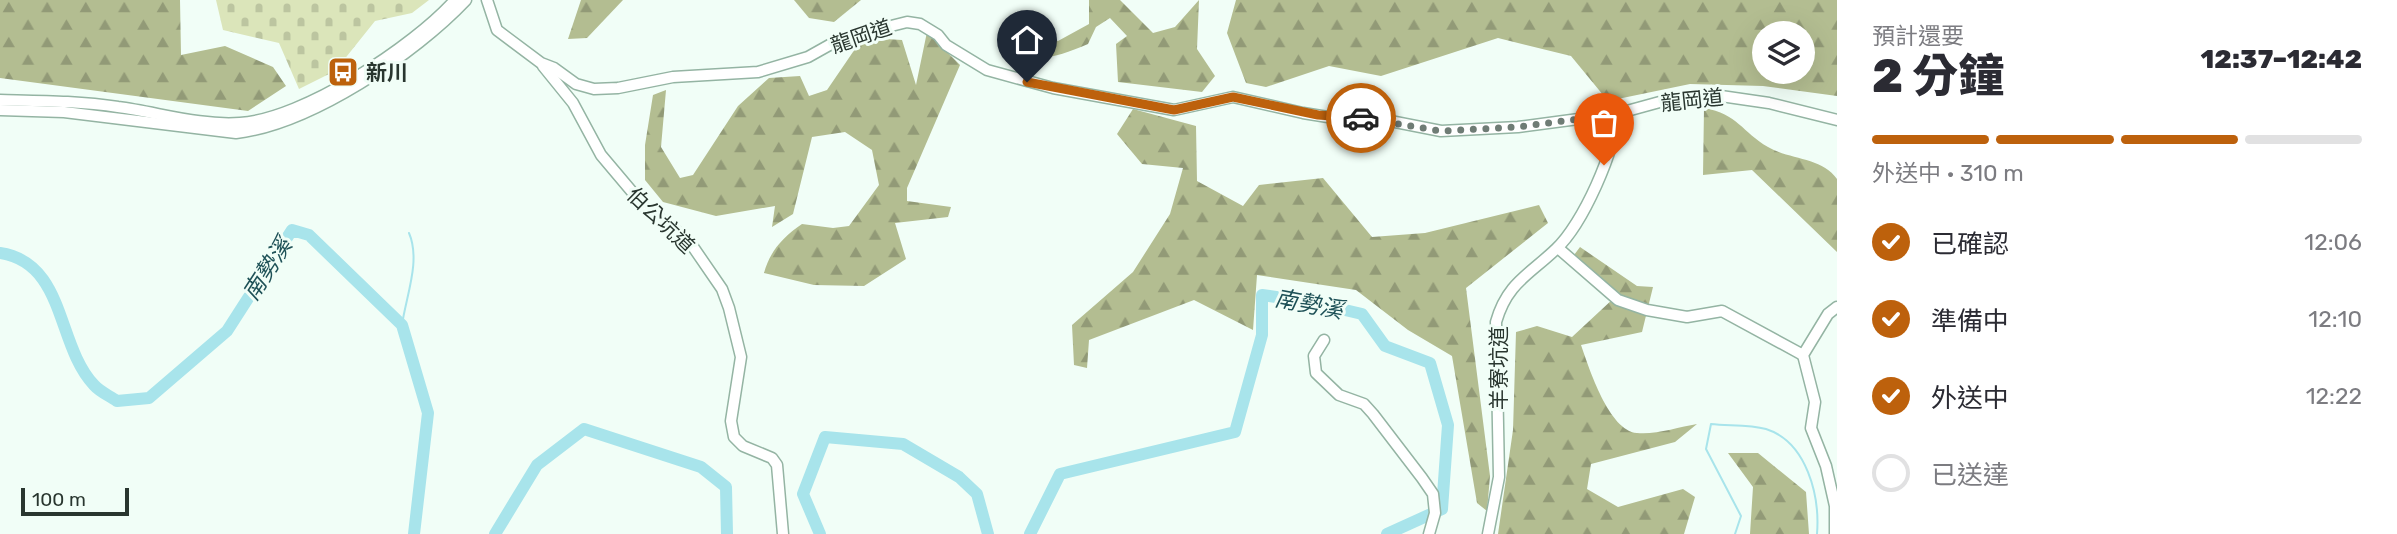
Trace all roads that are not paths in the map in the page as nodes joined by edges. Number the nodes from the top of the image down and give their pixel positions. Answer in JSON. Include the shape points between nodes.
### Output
{"nodes":[{"id":1,"x":455,"y":0,"type":"edge"},
{"id":2,"x":466,"y":0,"type":"edge"},
{"id":3,"x":487,"y":0,"type":"edge"},
{"id":4,"x":541,"y":63,"type":"junction"},
{"id":5,"x":0,"y":100,"type":"edge"},
{"id":6,"x":0,"y":110,"type":"edge"},
{"id":7,"x":1616,"y":114,"type":"junction"},
{"id":8,"x":1837,"y":120,"type":"edge"},
{"id":9,"x":1558,"y":248,"type":"junction"},
{"id":10,"x":1837,"y":307,"type":"edge"},
{"id":11,"x":1324,"y":340,"type":"dead end"},
{"id":12,"x":1803,"y":355,"type":"junction"},
{"id":13,"x":783,"y":534,"type":"edge"},
{"id":14,"x":1429,"y":534,"type":"edge"},
{"id":15,"x":1488,"y":534,"type":"edge"},
{"id":16,"x":1835,"y":534,"type":"edge"}],
"edges":[{"from":1,"to":5,"type":"street","via":[[423,32],[365,70],[262,120],[214,122],[115,106]]},
{"from":2,"to":6,"type":"street","via":[[428,37],[389,65],[324,102],[255,131],[236,133],[64,112]]},
{"from":3,"to":4,"type":"street","name":"龍岡道","via":[[497,30]]},
{"from":4,"to":7,"type":"street","name":"龍岡道","via":[[576,84],[618,88],[673,77],[758,72],[808,57],[853,36],[907,22],[938,35],[987,71],[1174,110],[1233,97],[1335,118],[1375,118],[1441,131]]},
{"from":4,"to":13,"type":"street","name":"伯公坑道","via":[[573,103],[601,155],[643,206],[689,242],[722,289],[741,358],[731,421],[734,437],[777,465]]},
{"from":7,"to":8,"type":"street","name":"龍岡道","via":[[1667,100],[1714,95]]},
{"from":7,"to":9,"type":"street","name":"羊寮坑道","via":[[1617,129],[1596,183]]},
{"from":9,"to":12,"type":"street","via":[[1618,300],[1687,317],[1722,311]]},
{"from":9,"to":15,"type":"street","name":"羊寮坑道","via":[[1515,284],[1496,322],[1499,477]]},
{"from":10,"to":12,"type":"street"},
{"from":11,"to":14,"type":"street","via":[[1314,356],[1316,373],[1339,394],[1364,404],[1386,426],[1433,494],[1435,513]]},
{"from":12,"to":16,"type":"street","via":[[1815,402],[1811,428],[1826,466],[1835,506]]}]}
